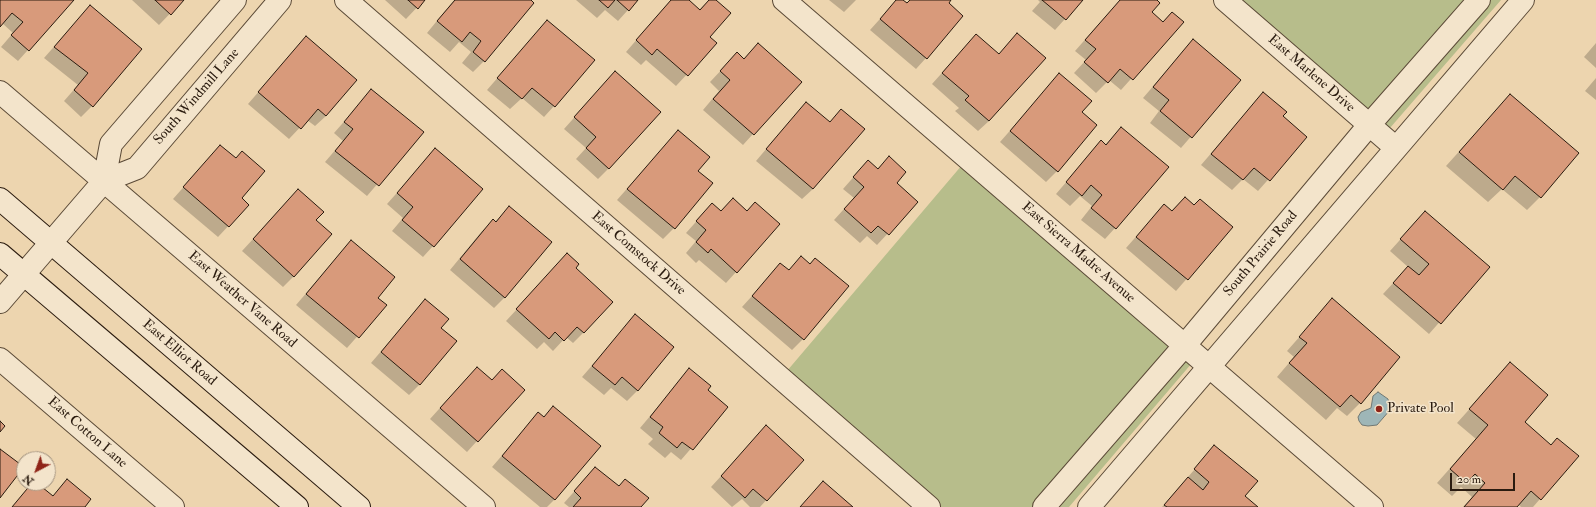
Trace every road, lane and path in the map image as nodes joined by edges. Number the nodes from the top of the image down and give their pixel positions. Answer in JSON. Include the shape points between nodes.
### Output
{"nodes":[{"id":1,"x":235,"y":0,"type":"edge"},
{"id":2,"x":280,"y":0,"type":"edge"},
{"id":3,"x":346,"y":0,"type":"edge"},
{"id":4,"x":784,"y":0,"type":"edge"},
{"id":5,"x":1225,"y":0,"type":"edge"},
{"id":6,"x":1478,"y":0,"type":"edge"},
{"id":7,"x":1523,"y":0,"type":"edge"},
{"id":8,"x":0,"y":92,"type":"edge"},
{"id":9,"x":1370,"y":124,"type":"junction"},
{"id":10,"x":1396,"y":148,"type":"junction"},
{"id":11,"x":104,"y":181,"type":"junction"},
{"id":12,"x":0,"y":199,"type":"edge"},
{"id":13,"x":44,"y":251,"type":"junction"},
{"id":14,"x":0,"y":254,"type":"edge"},
{"id":15,"x":24,"y":274,"type":"junction"},
{"id":16,"x":0,"y":302,"type":"edge"},
{"id":17,"x":1184,"y":345,"type":"junction"},
{"id":18,"x":0,"y":359,"type":"edge"},
{"id":19,"x":1209,"y":366,"type":"junction"},
{"id":20,"x":173,"y":507,"type":"edge"},
{"id":21,"x":297,"y":507,"type":"edge"},
{"id":22,"x":359,"y":507,"type":"edge"},
{"id":23,"x":484,"y":507,"type":"edge"},
{"id":24,"x":929,"y":507,"type":"edge"},
{"id":25,"x":1044,"y":507,"type":"edge"},
{"id":26,"x":1089,"y":507,"type":"edge"},
{"id":27,"x":1372,"y":507,"type":"edge"}],
"edges":[{"from":1,"to":11,"type":"street","name":"South Windmill Lane","via":[[111,144]]},
{"from":2,"to":11,"type":"street","name":"South Windmill Lane","via":[[137,168]]},
{"from":3,"to":24,"type":"street","name":"East Comstock Drive"},
{"from":4,"to":17,"type":"street","name":"East Sierra Madre Avenue"},
{"from":5,"to":9,"type":"street","name":"East Marlene Drive"},
{"from":6,"to":9,"type":"street","name":"South Prairie Road"},
{"from":7,"to":10,"type":"street"},
{"from":8,"to":11,"type":"street","name":"East Weather Vane Road"},
{"from":9,"to":10,"type":"street","name":"East Marlene Drive"},
{"from":9,"to":17,"type":"street","name":"South Prairie Road"},
{"from":10,"to":19,"type":"street"},
{"from":11,"to":13,"type":"street","name":"South Windmill Lane"},
{"from":11,"to":23,"type":"street","name":"East Weather Vane Road"},
{"from":12,"to":13,"type":"street","name":"East Elliot Road"},
{"from":13,"to":15,"type":"street","name":"South Windmill Lane"},
{"from":13,"to":22,"type":"street","name":"East Elliot Road"},
{"from":14,"to":15,"type":"street"},
{"from":15,"to":16,"type":"street","name":"South Windmill Lane"},
{"from":15,"to":21,"type":"street"},
{"from":17,"to":19,"type":"street","name":"East Sierra Madre Avenue"},
{"from":17,"to":25,"type":"street","name":"South Prairie Road"},
{"from":18,"to":20,"type":"street","name":"East Cotton Lane"},
{"from":19,"to":26,"type":"street"},
{"from":19,"to":27,"type":"street","name":"East Sierra Madre Avenue"}]}
